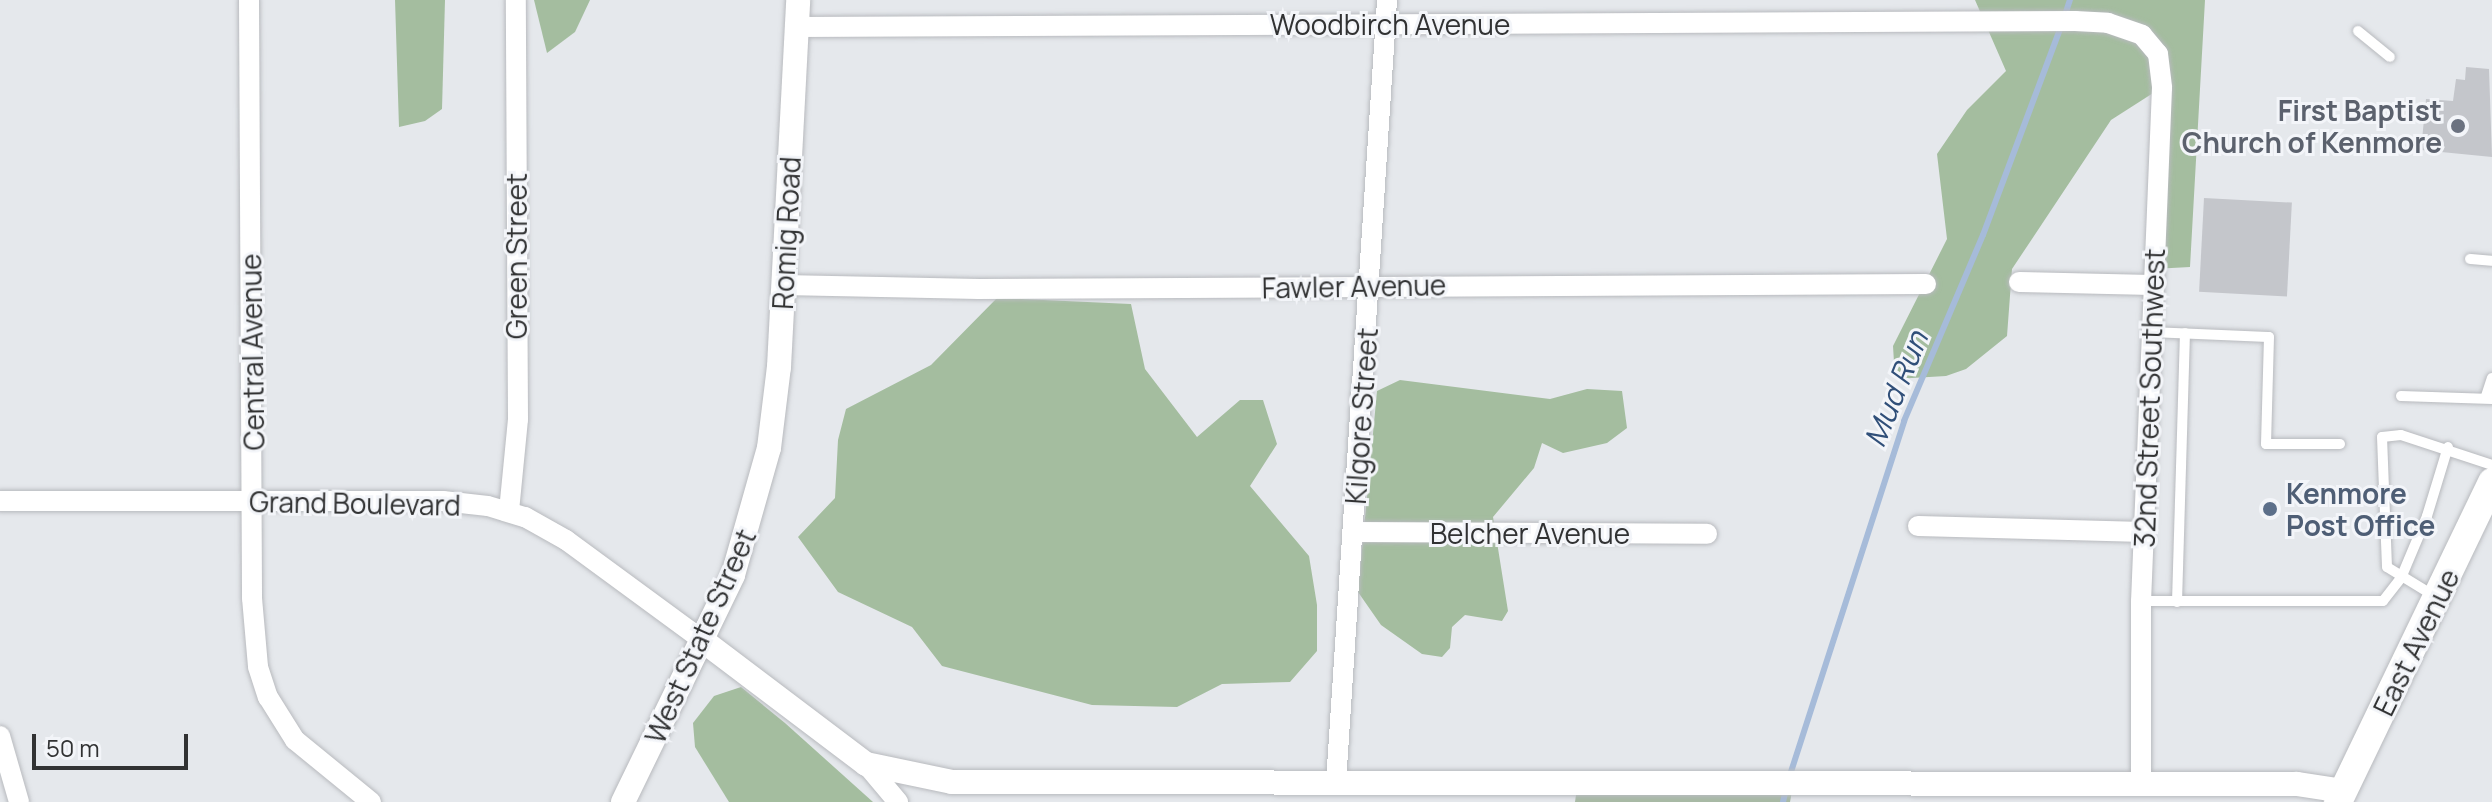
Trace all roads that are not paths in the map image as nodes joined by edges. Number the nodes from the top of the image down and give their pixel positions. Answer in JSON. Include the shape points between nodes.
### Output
{"nodes":[{"id":1,"x":249,"y":0,"type":"edge"},
{"id":2,"x":516,"y":0,"type":"edge"},
{"id":3,"x":798,"y":0,"type":"edge"},
{"id":4,"x":1387,"y":0,"type":"edge"},
{"id":5,"x":1387,"y":25,"type":"junction"},
{"id":6,"x":797,"y":27,"type":"junction"},
{"id":7,"x":2127,"y":28,"type":"joint"},
{"id":8,"x":2358,"y":31,"type":"dead end"},
{"id":9,"x":2390,"y":57,"type":"dead end"},
{"id":10,"x":2470,"y":259,"type":"dead end"},
{"id":11,"x":2492,"y":261,"type":"edge"},
{"id":12,"x":2019,"y":282,"type":"dead end"},
{"id":13,"x":1926,"y":284,"type":"dead end"},
{"id":14,"x":783,"y":285,"type":"junction"},
{"id":15,"x":2153,"y":285,"type":"junction"},
{"id":16,"x":1370,"y":286,"type":"junction"},
{"id":17,"x":2150,"y":332,"type":"junction"},
{"id":18,"x":2185,"y":333,"type":"junction"},
{"id":19,"x":2492,"y":378,"type":"edge"},
{"id":20,"x":2401,"y":396,"type":"dead end"},
{"id":21,"x":2489,"y":398,"type":"edge"},
{"id":22,"x":2340,"y":444,"type":"dead end"},
{"id":23,"x":2448,"y":447,"type":"junction"},
{"id":24,"x":765,"y":465,"type":"joint"},
{"id":25,"x":2492,"y":465,"type":"edge"},
{"id":26,"x":2492,"y":482,"type":"edge"},
{"id":27,"x":0,"y":501,"type":"edge"},
{"id":28,"x":255,"y":502,"type":"junction"},
{"id":29,"x":509,"y":511,"type":"junction"},
{"id":30,"x":1918,"y":526,"type":"dead end"},
{"id":31,"x":1353,"y":532,"type":"junction"},
{"id":32,"x":2144,"y":532,"type":"junction"},
{"id":33,"x":1707,"y":534,"type":"dead end"},
{"id":34,"x":2401,"y":578,"type":"junction"},
{"id":35,"x":2438,"y":597,"type":"junction"},
{"id":36,"x":2141,"y":601,"type":"junction"},
{"id":37,"x":2177,"y":602,"type":"junction"},
{"id":38,"x":702,"y":640,"type":"junction"},
{"id":39,"x":0,"y":736,"type":"edge"},
{"id":40,"x":866,"y":764,"type":"junction"},
{"id":41,"x":1336,"y":783,"type":"junction"},
{"id":42,"x":2141,"y":784,"type":"junction"},
{"id":43,"x":1217,"y":792,"type":"edge"},
{"id":44,"x":1442,"y":793,"type":"edge"},
{"id":45,"x":2341,"y":797,"type":"edge"},
{"id":46,"x":19,"y":802,"type":"edge"},
{"id":47,"x":371,"y":802,"type":"edge"},
{"id":48,"x":623,"y":802,"type":"edge"},
{"id":49,"x":898,"y":802,"type":"edge"}],
"edges":[{"from":1,"to":28,"type":"street","name":"Central Avenue"},
{"from":2,"to":29,"type":"street","name":"Green Street","via":[[518,419]]},
{"from":3,"to":6,"type":"street","name":"Romig Road"},
{"from":4,"to":5,"type":"street","name":"Kilgore Street"},
{"from":5,"to":6,"type":"street","name":"Woodbirch Avenue"},
{"from":5,"to":7,"type":"street","name":"Woodbirch Avenue","via":[[2075,21]]},
{"from":5,"to":16,"type":"street","name":"Kilgore Street"},
{"from":6,"to":14,"type":"street","name":"Romig Road"},
{"from":7,"to":15,"type":"street","name":"32nd Street Southwest","via":[[2152,45],[2161,68]]},
{"from":8,"to":9,"type":"lane"},
{"from":10,"to":11,"type":"lane"},
{"from":12,"to":15,"type":"street"},
{"from":13,"to":16,"type":"street","name":"Fawler Avenue"},
{"from":14,"to":16,"type":"street","name":"Fawler Avenue"},
{"from":14,"to":24,"type":"street","name":"Romig Road","via":[[774,419]]},
{"from":15,"to":17,"type":"street","name":"32nd Street Southwest"},
{"from":16,"to":31,"type":"street","name":"Kilgore Street"},
{"from":17,"to":18,"type":"lane"},
{"from":17,"to":32,"type":"street","name":"32nd Street Southwest"},
{"from":18,"to":22,"type":"lane","via":[[2269,337],[2266,444]]},
{"from":18,"to":37,"type":"lane"},
{"from":19,"to":21,"type":"lane"},
{"from":20,"to":21,"type":"lane"},
{"from":23,"to":25,"type":"lane"},
{"from":23,"to":34,"type":"lane"},
{"from":23,"to":34,"type":"lane","via":[[2401,435],[2382,437],[2387,567]]},
{"from":24,"to":38,"type":"street","name":"West State Street","via":[[733,575]]},
{"from":26,"to":35,"type":"main road","name":"East Avenue"},
{"from":27,"to":28,"type":"street","name":"Grand Boulevard"},
{"from":28,"to":29,"type":"street","name":"Grand Boulevard","via":[[443,501]]},
{"from":28,"to":47,"type":"street","name":"Central Avenue","via":[[255,645],[268,697],[295,740]]},
{"from":29,"to":38,"type":"street","name":"Grand Boulevard","via":[[566,540]]},
{"from":30,"to":32,"type":"street"},
{"from":31,"to":33,"type":"street","name":"Belcher Avenue"},
{"from":31,"to":41,"type":"street","name":"Kilgore Street"},
{"from":32,"to":36,"type":"street","name":"32nd Street Southwest"},
{"from":34,"to":35,"type":"lane"},
{"from":34,"to":37,"type":"lane","via":[[2383,601]]},
{"from":35,"to":45,"type":"main road","name":"East Avenue"},
{"from":36,"to":37,"type":"lane"},
{"from":36,"to":42,"type":"street","name":"32nd Street Southwest"},
{"from":38,"to":40,"type":"street","name":"Grand Boulevard"},
{"from":38,"to":48,"type":"street","name":"West State Street"},
{"from":39,"to":46,"type":"street"},
{"from":40,"to":43,"type":"street","via":[[952,782]]},
{"from":40,"to":49,"type":"street","name":"Grand Boulevard"},
{"from":41,"to":43,"type":"street"},
{"from":41,"to":44,"type":"street"},
{"from":42,"to":44,"type":"street","via":[[1785,782]]},
{"from":42,"to":45,"type":"street","via":[[2297,784]]}]}
